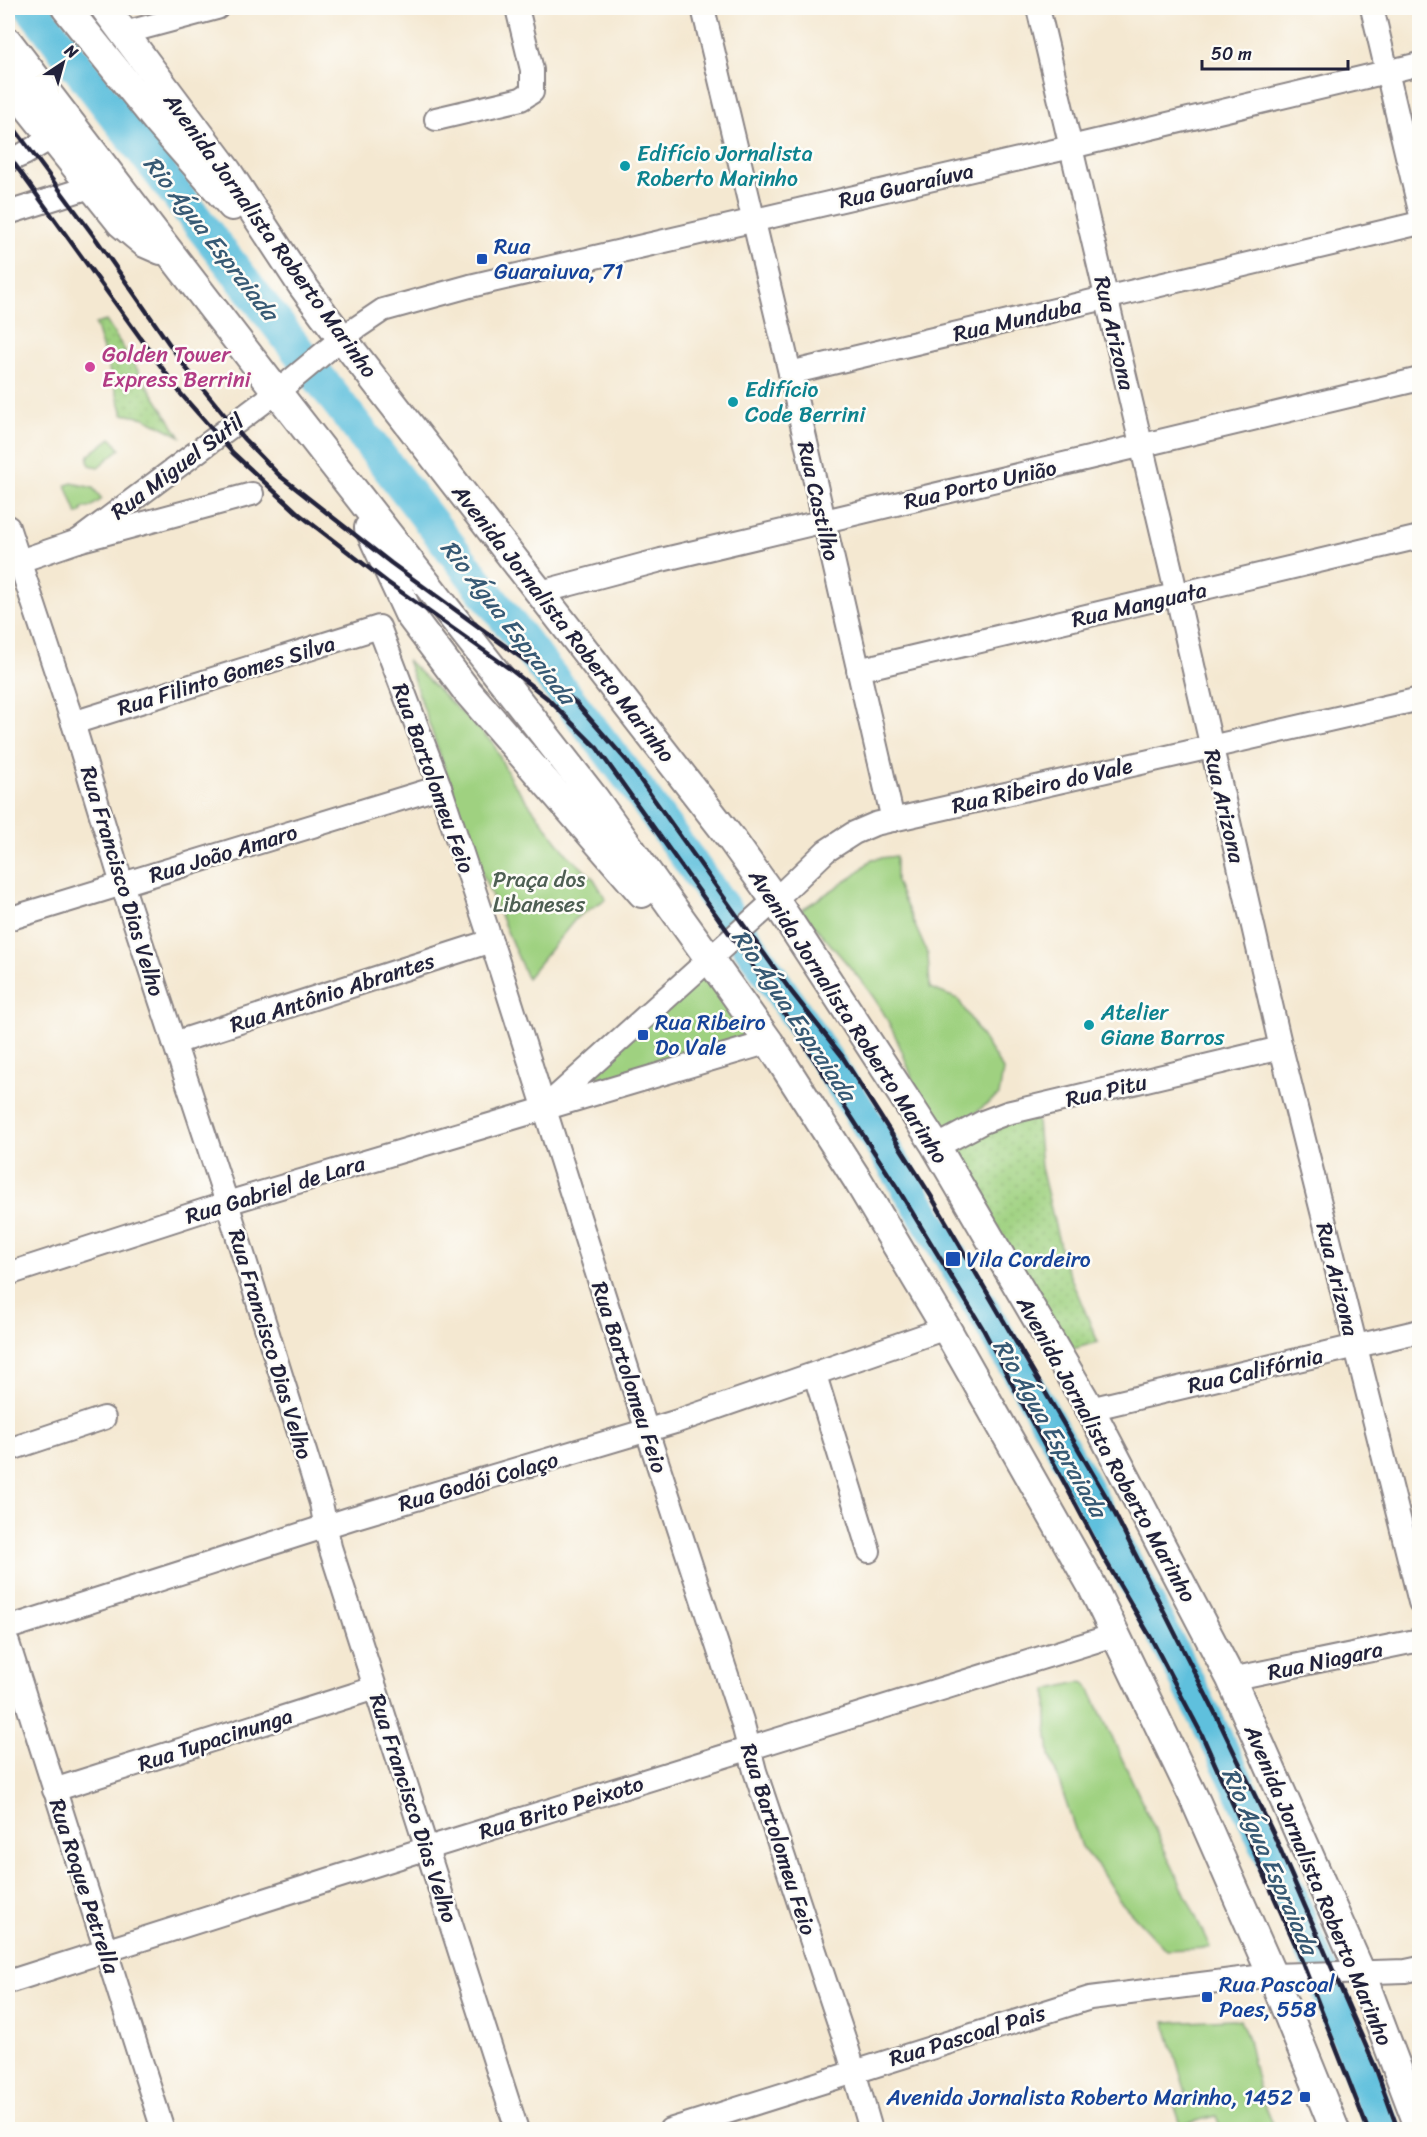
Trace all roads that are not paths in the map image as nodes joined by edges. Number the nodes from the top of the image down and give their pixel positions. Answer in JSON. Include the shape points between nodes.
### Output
{"nodes":[{"id":1,"x":66,"y":8,"type":"edge"},
{"id":2,"x":105,"y":8,"type":"edge"},
{"id":3,"x":217,"y":8,"type":"edge"},
{"id":4,"x":517,"y":8,"type":"edge"},
{"id":5,"x":703,"y":8,"type":"edge"},
{"id":6,"x":1038,"y":8,"type":"edge"},
{"id":7,"x":1372,"y":8,"type":"edge"},
{"id":8,"x":124,"y":33,"type":"junction"},
{"id":9,"x":8,"y":42,"type":"edge"},
{"id":10,"x":1419,"y":64,"type":"edge"},
{"id":11,"x":1387,"y":72,"type":"junction"},
{"id":12,"x":8,"y":82,"type":"edge"},
{"id":13,"x":436,"y":119,"type":"dead end"},
{"id":14,"x":51,"y":138,"type":"junction"},
{"id":15,"x":1071,"y":147,"type":"junction"},
{"id":16,"x":8,"y":161,"type":"edge"},
{"id":17,"x":102,"y":182,"type":"junction"},
{"id":18,"x":1419,"y":211,"type":"edge"},
{"id":19,"x":8,"y":213,"type":"edge"},
{"id":20,"x":753,"y":220,"type":"junction"},
{"id":21,"x":1419,"y":223,"type":"edge"},
{"id":22,"x":302,"y":285,"type":"junction"},
{"id":23,"x":1107,"y":298,"type":"junction"},
{"id":24,"x":334,"y":345,"type":"junction"},
{"id":25,"x":790,"y":373,"type":"junction"},
{"id":26,"x":1419,"y":379,"type":"edge"},
{"id":27,"x":286,"y":385,"type":"junction"},
{"id":28,"x":1142,"y":446,"type":"junction"},
{"id":29,"x":252,"y":494,"type":"dead end"},
{"id":30,"x":823,"y":522,"type":"junction"},
{"id":31,"x":8,"y":527,"type":"edge"},
{"id":32,"x":1419,"y":537,"type":"edge"},
{"id":33,"x":78,"y":541,"type":"junction"},
{"id":34,"x":13,"y":563,"type":"edge"},
{"id":35,"x":541,"y":592,"type":"junction"},
{"id":36,"x":1177,"y":596,"type":"junction"},
{"id":37,"x":379,"y":627,"type":"joint"},
{"id":38,"x":858,"y":670,"type":"junction"},
{"id":39,"x":1419,"y":699,"type":"edge"},
{"id":40,"x":73,"y":723,"type":"junction"},
{"id":41,"x":1212,"y":746,"type":"junction"},
{"id":42,"x":440,"y":787,"type":"junction"},
{"id":43,"x":893,"y":820,"type":"junction"},
{"id":44,"x":122,"y":884,"type":"junction"},
{"id":45,"x":766,"y":907,"type":"junction"},
{"id":46,"x":8,"y":919,"type":"edge"},
{"id":47,"x":491,"y":941,"type":"junction"},
{"id":48,"x":717,"y":950,"type":"junction"},
{"id":49,"x":769,"y":1042,"type":"junction"},
{"id":50,"x":174,"y":1043,"type":"junction"},
{"id":51,"x":1281,"y":1048,"type":"junction"},
{"id":52,"x":544,"y":1108,"type":"junction"},
{"id":53,"x":936,"y":1147,"type":"junction"},
{"id":54,"x":227,"y":1203,"type":"junction"},
{"id":55,"x":8,"y":1274,"type":"edge"},
{"id":56,"x":946,"y":1328,"type":"junction"},
{"id":57,"x":1419,"y":1331,"type":"edge"},
{"id":58,"x":1354,"y":1347,"type":"junction"},
{"id":59,"x":815,"y":1375,"type":"junction"},
{"id":60,"x":1090,"y":1409,"type":"junction"},
{"id":61,"x":104,"y":1418,"type":"dead end"},
{"id":62,"x":647,"y":1431,"type":"junction"},
{"id":63,"x":8,"y":1450,"type":"edge"},
{"id":64,"x":326,"y":1528,"type":"junction"},
{"id":65,"x":869,"y":1551,"type":"dead end"},
{"id":66,"x":1419,"y":1602,"type":"edge"},
{"id":67,"x":8,"y":1628,"type":"edge"},
{"id":68,"x":1115,"y":1635,"type":"junction"},
{"id":69,"x":1419,"y":1640,"type":"edge"},
{"id":70,"x":8,"y":1643,"type":"edge"},
{"id":71,"x":1231,"y":1679,"type":"junction"},
{"id":72,"x":375,"y":1688,"type":"junction"},
{"id":73,"x":749,"y":1749,"type":"junction"},
{"id":74,"x":54,"y":1790,"type":"junction"},
{"id":75,"x":428,"y":1848,"type":"junction"},
{"id":76,"x":106,"y":1950,"type":"junction"},
{"id":77,"x":1419,"y":1968,"type":"edge"},
{"id":78,"x":1353,"y":1973,"type":"junction"},
{"id":79,"x":1282,"y":1975,"type":"junction"},
{"id":80,"x":8,"y":1982,"type":"edge"},
{"id":81,"x":854,"y":2071,"type":"junction"},
{"id":82,"x":1419,"y":2129,"type":"edge"},
{"id":83,"x":163,"y":2130,"type":"edge"},
{"id":84,"x":517,"y":2130,"type":"edge"},
{"id":85,"x":670,"y":2130,"type":"edge"},
{"id":86,"x":871,"y":2130,"type":"edge"},
{"id":87,"x":1335,"y":2130,"type":"edge"}],
"edges":[{"from":1,"to":22,"type":"main road","via":[[158,122]]},
{"from":2,"to":8,"type":"main road","name":"Avenida Jornalista Roberto Marinho"},
{"from":3,"to":8,"type":"street"},
{"from":4,"to":13,"type":"street","via":[[532,70],[532,92],[521,99]]},
{"from":5,"to":20,"type":"street","name":"Rua Castilho"},
{"from":6,"to":15,"type":"street","name":"Rua Arizona"},
{"from":7,"to":11,"type":"street"},
{"from":8,"to":22,"type":"main road","name":"Avenida Jornalista Roberto Marinho","via":[[227,171]]},
{"from":9,"to":17,"type":"main road"},
{"from":10,"to":11,"type":"street","name":"Rua Guaraíuva"},
{"from":11,"to":15,"type":"street","name":"Rua Guaraíuva"},
{"from":11,"to":18,"type":"street"},
{"from":12,"to":14,"type":"main road"},
{"from":14,"to":16,"type":"street"},
{"from":14,"to":17,"type":"main road"},
{"from":15,"to":20,"type":"street","name":"Rua Guaraíuva"},
{"from":15,"to":23,"type":"street","name":"Rua Arizona"},
{"from":17,"to":19,"type":"street"},
{"from":17,"to":27,"type":"main road","via":[[174,255]]},
{"from":20,"to":24,"type":"street","name":"Rua Guaraíuva","via":[[412,301],[383,310]]},
{"from":20,"to":25,"type":"street","name":"Rua Castilho"},
{"from":21,"to":23,"type":"street","name":"Rua Munduba"},
{"from":22,"to":24,"type":"main road","name":"Avenida Jornalista Roberto Marinho"},
{"from":23,"to":25,"type":"street","name":"Rua Munduba"},
{"from":23,"to":28,"type":"street","name":"Rua Arizona"},
{"from":24,"to":27,"type":"street","name":"Rua Guaraíuva"},
{"from":24,"to":35,"type":"main road","name":"Avenida Jornalista Roberto Marinho"},
{"from":25,"to":30,"type":"street","name":"Rua Castilho"},
{"from":26,"to":28,"type":"street","name":"Rua Porto União"},
{"from":27,"to":33,"type":"street","name":"Rua Miguel Sutil"},
{"from":27,"to":48,"type":"main road","via":[[348,483]]},
{"from":28,"to":30,"type":"street","name":"Rua Porto União"},
{"from":28,"to":36,"type":"street","name":"Rua Arizona"},
{"from":29,"to":33,"type":"street","name":"Rua Miguel Sutil"},
{"from":30,"to":35,"type":"street","name":"Rua Porto União"},
{"from":30,"to":38,"type":"street","name":"Rua Castilho"},
{"from":31,"to":34,"type":"street","name":"Rua Francisco Dias Velho"},
{"from":32,"to":36,"type":"street","name":"Rua Manguata"},
{"from":33,"to":34,"type":"street","name":"Rua Miguel Sutil"},
{"from":34,"to":40,"type":"street","name":"Rua Francisco Dias Velho"},
{"from":35,"to":45,"type":"main road","name":"Avenida Jornalista Roberto Marinho","via":[[732,840]]},
{"from":36,"to":38,"type":"street","name":"Rua Manguata"},
{"from":36,"to":41,"type":"street","name":"Rua Arizona"},
{"from":37,"to":40,"type":"street","name":"Rua Filinto Gomes Silva"},
{"from":37,"to":42,"type":"street","name":"Rua Bartolomeu Feio"},
{"from":38,"to":43,"type":"street","name":"Rua Castilho"},
{"from":39,"to":41,"type":"street","name":"Rua Ribeiro do Vale"},
{"from":40,"to":44,"type":"street","name":"Rua Francisco Dias Velho"},
{"from":41,"to":43,"type":"street","name":"Rua Ribeiro do Vale"},
{"from":41,"to":51,"type":"street","name":"Rua Arizona"},
{"from":42,"to":44,"type":"street","name":"Rua João Amaro"},
{"from":42,"to":47,"type":"street","name":"Rua Bartolomeu Feio"},
{"from":43,"to":45,"type":"street","name":"Rua Ribeiro do Vale","via":[[854,833],[826,851]]},
{"from":44,"to":46,"type":"street","name":"Rua João Amaro"},
{"from":44,"to":50,"type":"street","name":"Rua Francisco Dias Velho"},
{"from":45,"to":48,"type":"street","name":"Rua Ribeiro do Vale"},
{"from":45,"to":53,"type":"main road","name":"Avenida Jornalista Roberto Marinho"},
{"from":47,"to":50,"type":"street","name":"Rua Antônio Abrantes"},
{"from":47,"to":52,"type":"street","name":"Rua Bartolomeu Feio"},
{"from":48,"to":49,"type":"main road"},
{"from":48,"to":52,"type":"street","name":"Rua Gabriel de Lara"},
{"from":49,"to":52,"type":"street","name":"Rua Gabriel de Lara"},
{"from":49,"to":56,"type":"main road"},
{"from":50,"to":54,"type":"street","name":"Rua Francisco Dias Velho"},
{"from":51,"to":53,"type":"street","name":"Rua Pitu","via":[[1007,1113]]},
{"from":51,"to":58,"type":"street","name":"Rua Arizona"},
{"from":52,"to":54,"type":"street","name":"Rua Gabriel de Lara"},
{"from":52,"to":62,"type":"street","name":"Rua Bartolomeu Feio"},
{"from":53,"to":60,"type":"main road","name":"Avenida Jornalista Roberto Marinho"},
{"from":54,"to":55,"type":"street","name":"Rua Gabriel de Lara"},
{"from":54,"to":64,"type":"street","name":"Rua Francisco Dias Velho"},
{"from":56,"to":59,"type":"street","name":"Rua Godói Colaço"},
{"from":56,"to":68,"type":"main road","via":[[1092,1586]]},
{"from":57,"to":58,"type":"street","name":"Rua Califórnia"},
{"from":58,"to":60,"type":"street","name":"Rua Califórnia"},
{"from":58,"to":66,"type":"street","name":"Rua Arizona"},
{"from":59,"to":62,"type":"street","name":"Rua Godói Colaço"},
{"from":59,"to":65,"type":"street"},
{"from":60,"to":71,"type":"main road","name":"Avenida Jornalista Roberto Marinho"},
{"from":61,"to":63,"type":"street"},
{"from":62,"to":64,"type":"street","name":"Rua Godói Colaço"},
{"from":62,"to":73,"type":"street","name":"Rua Bartolomeu Feio"},
{"from":64,"to":67,"type":"street","name":"Rua Godói Colaço"},
{"from":64,"to":72,"type":"street","name":"Rua Francisco Dias Velho"},
{"from":68,"to":73,"type":"street","name":"Rua Brito Peixoto"},
{"from":68,"to":79,"type":"main road"},
{"from":69,"to":71,"type":"street","name":"Rua Niagara"},
{"from":70,"to":74,"type":"street","name":"Rua Roque Petrella"},
{"from":71,"to":78,"type":"main road","name":"Avenida Jornalista Roberto Marinho"},
{"from":72,"to":74,"type":"street","name":"Rua Tupacinunga"},
{"from":72,"to":75,"type":"street","name":"Rua Francisco Dias Velho"},
{"from":73,"to":75,"type":"street","name":"Rua Brito Peixoto"},
{"from":73,"to":81,"type":"street","name":"Rua Bartolomeu Feio"},
{"from":74,"to":76,"type":"street","name":"Rua Roque Petrella"},
{"from":75,"to":76,"type":"street","name":"Rua Brito Peixoto"},
{"from":75,"to":84,"type":"street","name":"Rua Francisco Dias Velho"},
{"from":76,"to":80,"type":"street","name":"Rua Brito Peixoto"},
{"from":76,"to":83,"type":"street","name":"Rua Roque Petrella"},
{"from":77,"to":78,"type":"street","name":"Rua Pascoal Pais"},
{"from":78,"to":79,"type":"street","name":"Rua Pascoal Pais"},
{"from":78,"to":82,"type":"main road","name":"Avenida Jornalista Roberto Marinho"},
{"from":79,"to":81,"type":"street","name":"Rua Pascoal Pais","via":[[1090,1998]]},
{"from":79,"to":87,"type":"main road"},
{"from":81,"to":85,"type":"street","name":"Rua Pascoal Pais"},
{"from":81,"to":86,"type":"street","name":"Rua Bartolomeu Feio"}]}
